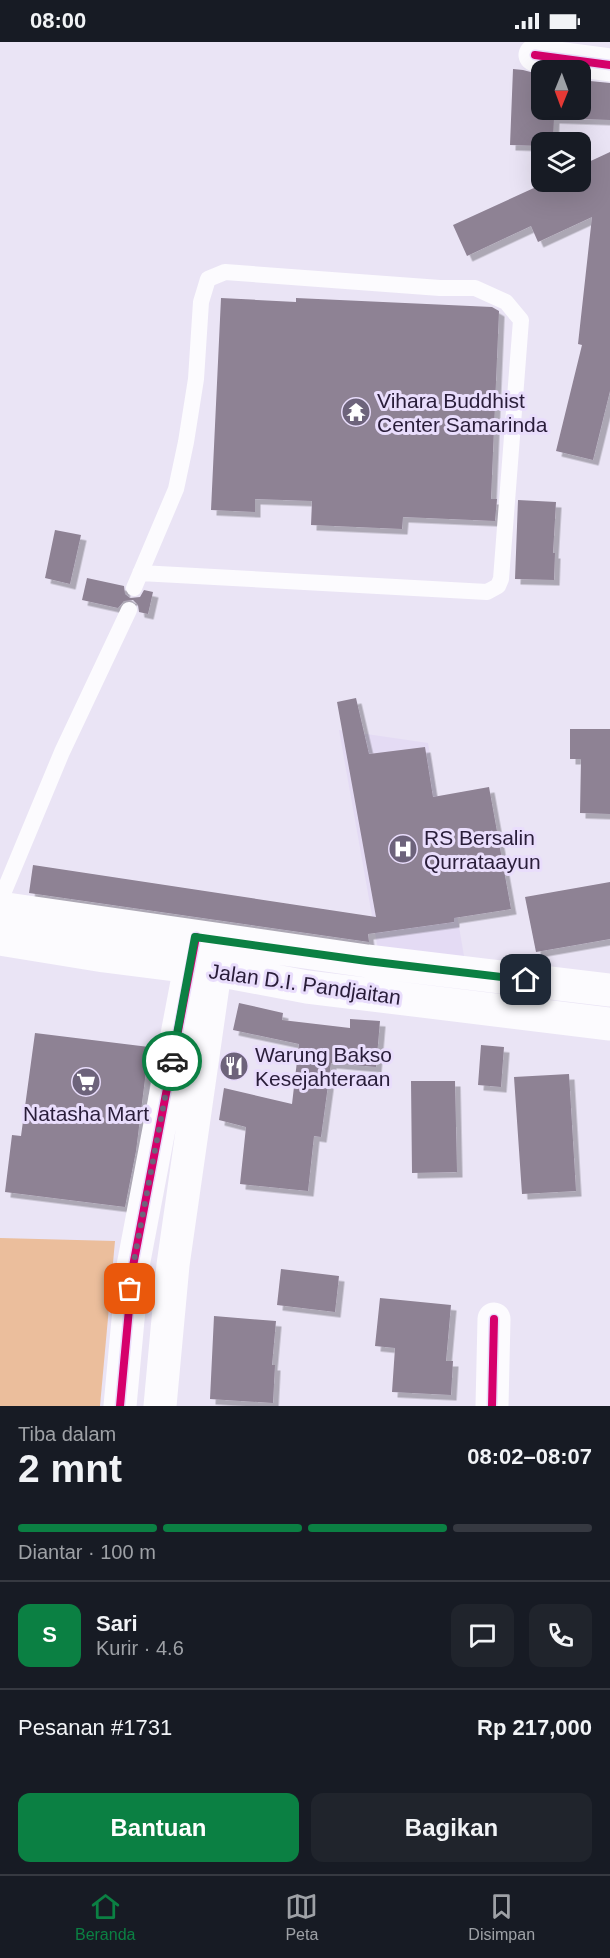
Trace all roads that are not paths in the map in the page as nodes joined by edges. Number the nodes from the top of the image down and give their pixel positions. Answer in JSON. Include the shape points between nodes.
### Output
{"nodes":[{"id":1,"x":534,"y":55,"type":"dead end"},
{"id":2,"x":610,"y":65,"type":"edge"},
{"id":3,"x":137,"y":581,"type":"joint"},
{"id":4,"x":129,"y":610,"type":"dead end"},
{"id":5,"x":0,"y":901,"type":"edge"},
{"id":6,"x":0,"y":908,"type":"edge"},
{"id":7,"x":0,"y":939,"type":"edge"},
{"id":8,"x":205,"y":953,"type":"junction"},
{"id":9,"x":610,"y":990,"type":"edge"},
{"id":10,"x":610,"y":1024,"type":"edge"},
{"id":11,"x":494,"y":1319,"type":"dead end"},
{"id":12,"x":120,"y":1406,"type":"edge"},
{"id":13,"x":160,"y":1406,"type":"edge"},
{"id":14,"x":492,"y":1406,"type":"edge"}],
"edges":[{"from":1,"to":2,"type":"main road"},
{"from":3,"to":3,"type":"lane","via":[[178,480],[196,379],[201,302],[208,279],[225,272],[475,288],[506,302],[521,320],[498,586],[487,592]]},
{"from":4,"to":5,"type":"lane","via":[[62,752]]},
{"from":6,"to":8,"type":"main road"},
{"from":7,"to":8,"type":"main road","name":"Jalan D.I. Pandjaitan","via":[[104,956]]},
{"from":8,"to":9,"type":"main road","via":[[367,961]]},
{"from":8,"to":10,"type":"main road","name":"Jalan D.I. Pandjaitan","via":[[307,987]]},
{"from":8,"to":12,"type":"main road","via":[[133,1266]]},
{"from":8,"to":13,"type":"main road"},
{"from":11,"to":14,"type":"main road"}]}
